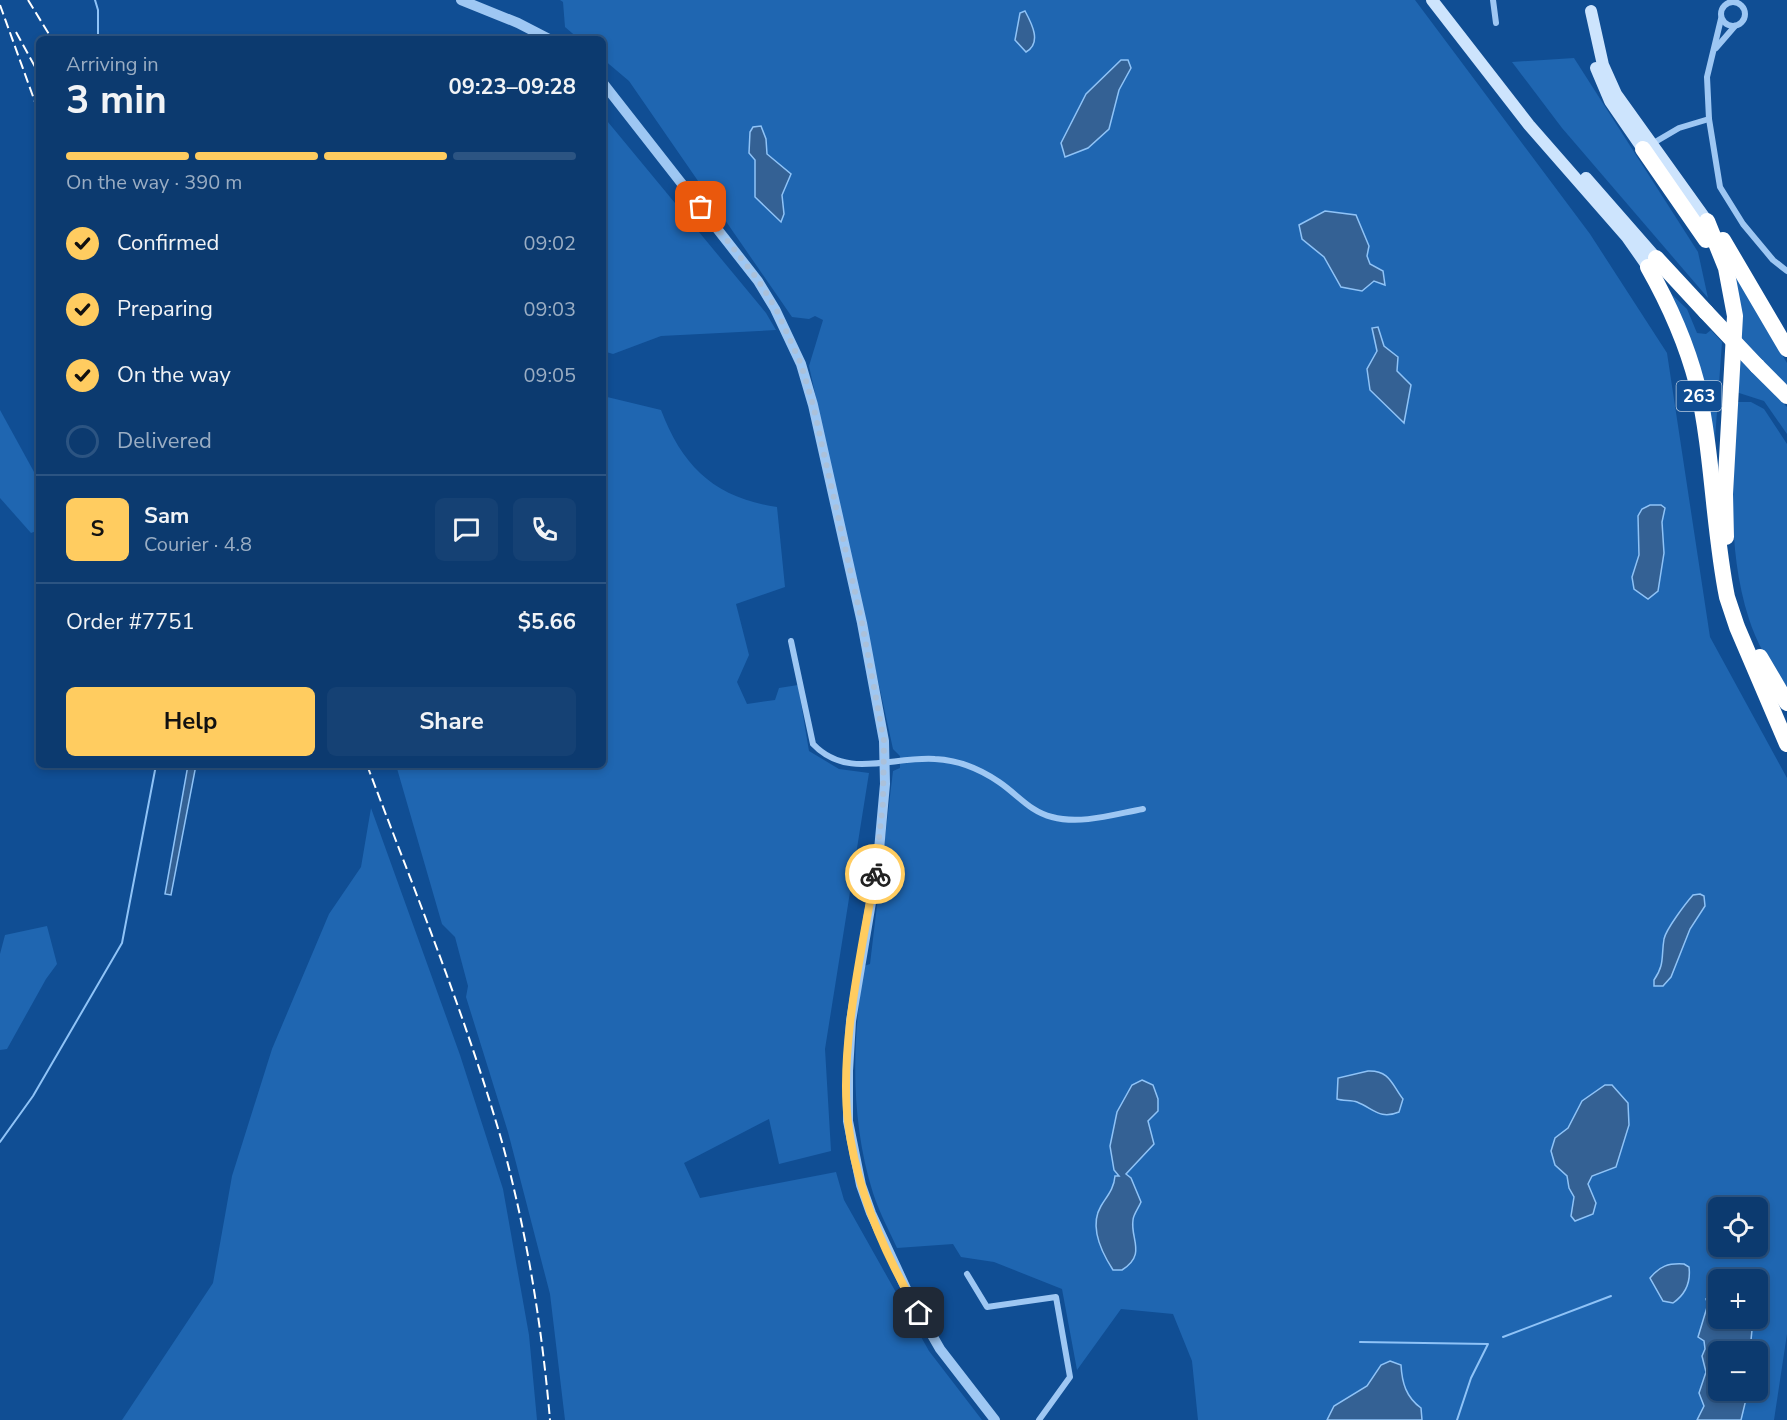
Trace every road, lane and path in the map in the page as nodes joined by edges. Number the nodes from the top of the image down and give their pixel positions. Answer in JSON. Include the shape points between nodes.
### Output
{"nodes":[{"id":1,"x":461,"y":0,"type":"edge"},
{"id":2,"x":1432,"y":0,"type":"edge"},
{"id":3,"x":1493,"y":0,"type":"edge"},
{"id":4,"x":1737,"y":1,"type":"edge"},
{"id":5,"x":1722,"y":4,"type":"edge"},
{"id":6,"x":1591,"y":6,"type":"edge"},
{"id":7,"x":1721,"y":19,"type":"junction"},
{"id":8,"x":1496,"y":23,"type":"dead end"},
{"id":9,"x":1735,"y":26,"type":"junction"},
{"id":10,"x":543,"y":36,"type":"edge"},
{"id":11,"x":1715,"y":49,"type":"junction"},
{"id":12,"x":606,"y":87,"type":"edge"},
{"id":13,"x":1709,"y":119,"type":"junction"},
{"id":14,"x":1647,"y":147,"type":"junction"},
{"id":15,"x":1707,"y":221,"type":"junction"},
{"id":16,"x":1652,"y":262,"type":"junction"},
{"id":17,"x":1787,"y":271,"type":"edge"},
{"id":18,"x":1787,"y":349,"type":"edge"},
{"id":19,"x":1787,"y":396,"type":"edge"},
{"id":20,"x":1717,"y":536,"type":"junction"},
{"id":21,"x":791,"y":640,"type":"dead end"},
{"id":22,"x":1787,"y":703,"type":"edge"},
{"id":23,"x":1787,"y":744,"type":"edge"},
{"id":24,"x":885,"y":763,"type":"junction"},
{"id":25,"x":1143,"y":808,"type":"dead end"},
{"id":26,"x":967,"y":1274,"type":"dead end"},
{"id":27,"x":995,"y":1420,"type":"edge"},
{"id":28,"x":1039,"y":1420,"type":"edge"}],
"edges":[{"from":1,"to":10,"type":"street"},
{"from":2,"to":16,"type":"main road","number":"263","via":[[1529,124]]},
{"from":3,"to":8,"type":"street"},
{"from":4,"to":5,"type":"street"},
{"from":4,"to":9,"type":"street","via":[[1745,15]]},
{"from":5,"to":7,"type":"street"},
{"from":6,"to":14,"type":"main road","via":[[1588,38],[1596,68],[1610,101]]},
{"from":7,"to":9,"type":"street"},
{"from":7,"to":11,"type":"street"},
{"from":9,"to":11,"type":"street"},
{"from":11,"to":13,"type":"street","via":[[1707,77]]},
{"from":12,"to":24,"type":"street","via":[[758,280],[801,364],[862,623]]},
{"from":13,"to":14,"type":"street","via":[[1679,128]]},
{"from":13,"to":17,"type":"street","via":[[1720,187],[1743,224]]},
{"from":14,"to":15,"type":"main road"},
{"from":14,"to":20,"type":"highway","via":[[1704,236],[1724,291],[1726,327]]},
{"from":15,"to":18,"type":"highway","via":[[1733,255]]},
{"from":15,"to":22,"type":"highway","via":[[1726,268],[1735,316],[1725,494],[1731,567],[1739,603],[1757,650]]},
{"from":16,"to":19,"type":"highway","number":"263","bridge":true},
{"from":16,"to":20,"type":"highway","number":"263","via":[[1697,385]]},
{"from":20,"to":23,"type":"highway","number":"263","via":[[1727,597],[1737,627]]},
{"from":21,"to":24,"type":"street","via":[[813,744],[824,756],[846,764]]},
{"from":24,"to":25,"type":"street","via":[[934,758],[972,766],[1051,817],[1100,817]]},
{"from":24,"to":27,"type":"street","via":[[878,861],[851,1022],[848,1121],[861,1185],[909,1295],[940,1349]]},
{"from":26,"to":28,"type":"street","via":[[987,1308],[1056,1297],[1070,1377]]}]}
